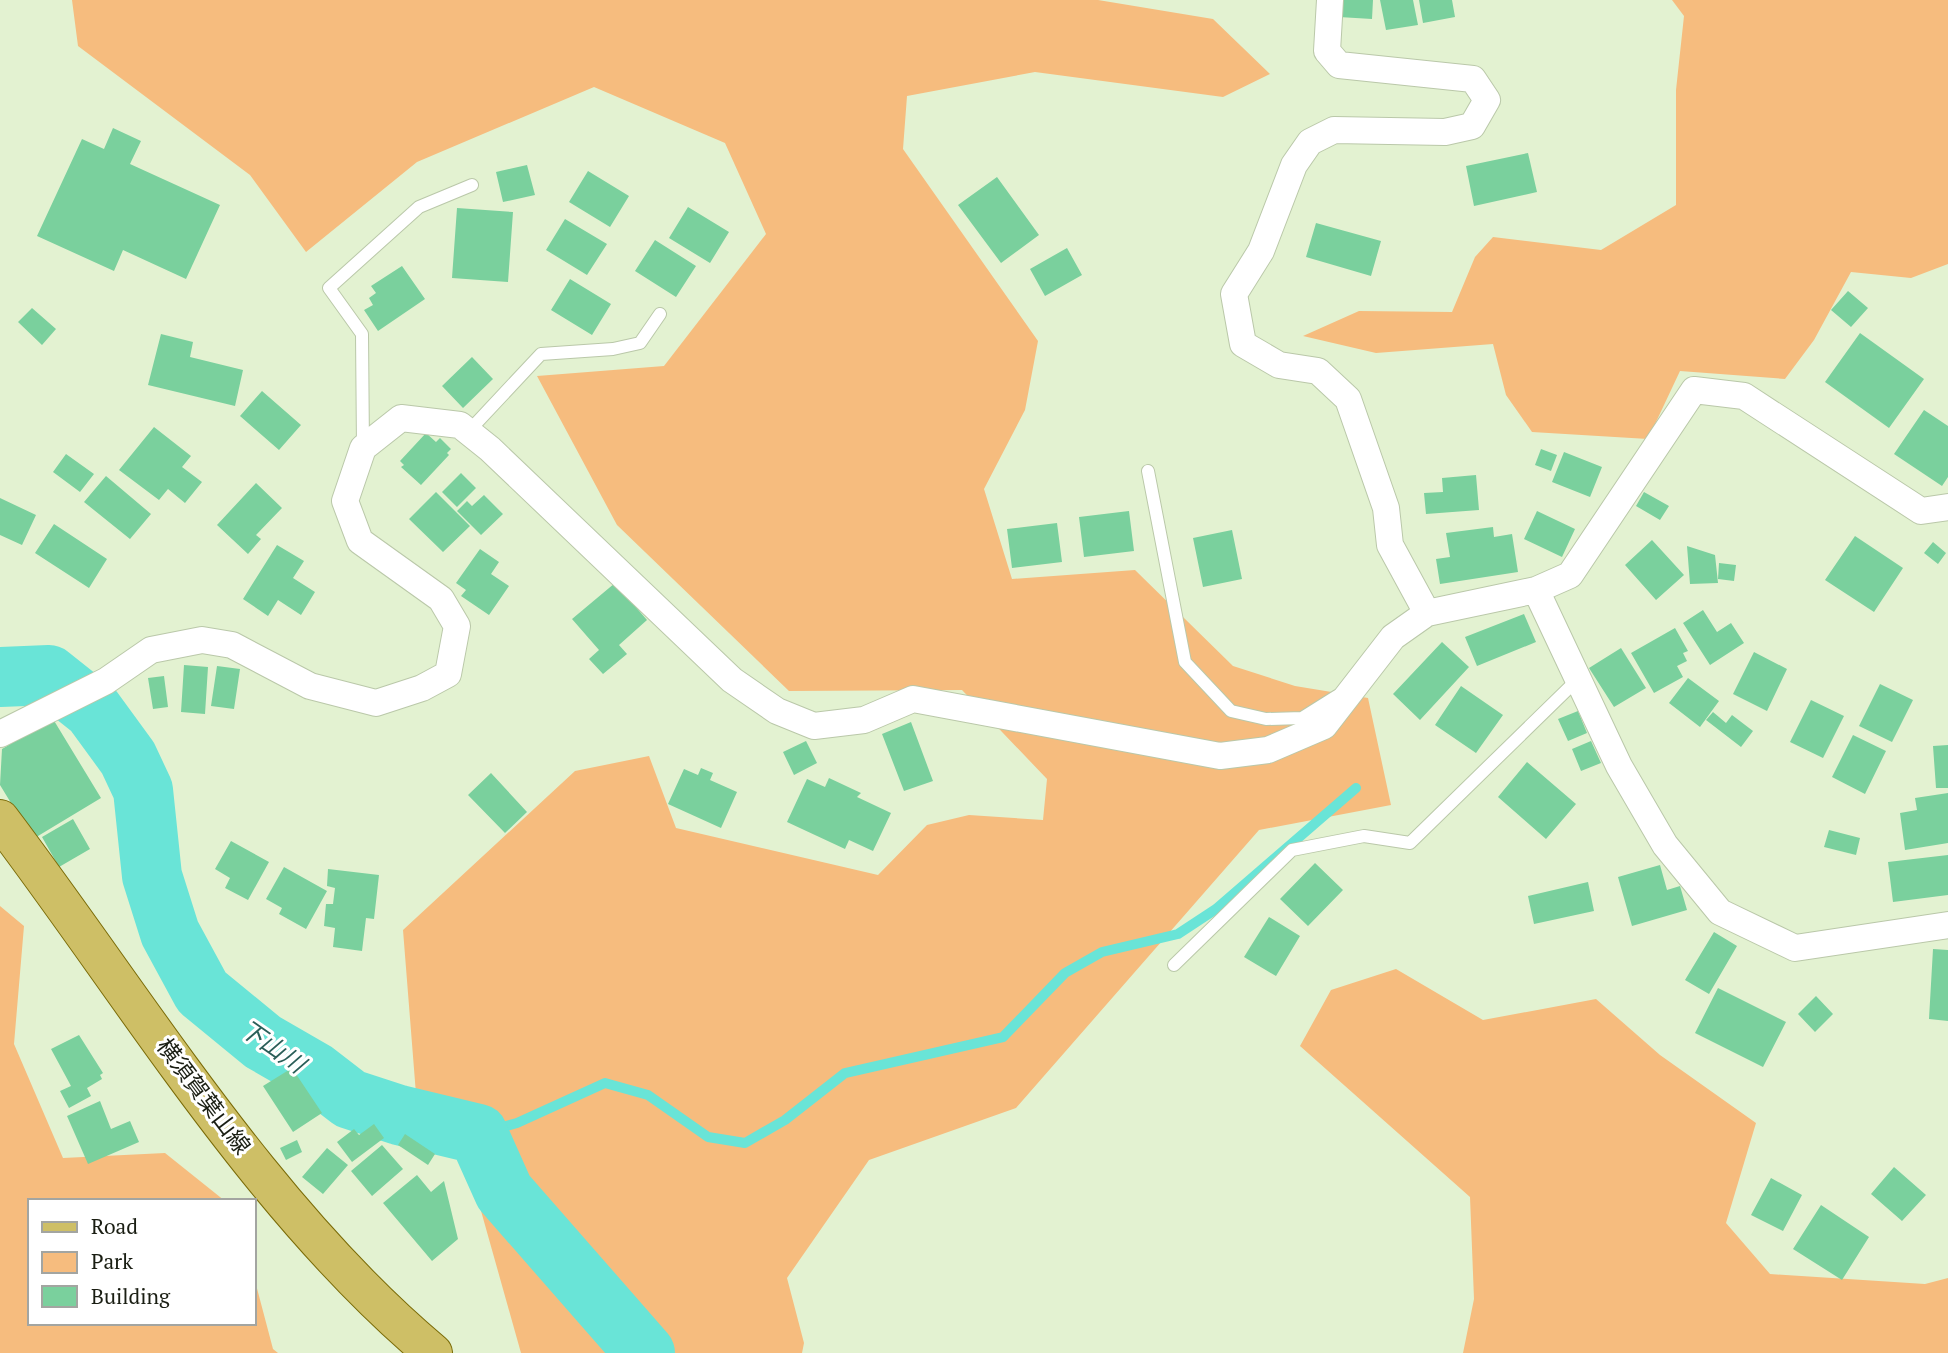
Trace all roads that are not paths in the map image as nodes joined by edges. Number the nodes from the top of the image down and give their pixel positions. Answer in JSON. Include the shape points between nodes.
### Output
{"nodes":[{"id":1,"x":1331,"y":0,"type":"edge"},
{"id":2,"x":472,"y":185,"type":"dead end"},
{"id":3,"x":660,"y":314,"type":"dead end"},
{"id":4,"x":468,"y":432,"type":"junction"},
{"id":5,"x":363,"y":448,"type":"junction"},
{"id":6,"x":1148,"y":471,"type":"dead end"},
{"id":7,"x":1948,"y":506,"type":"edge"},
{"id":8,"x":1536,"y":590,"type":"junction"},
{"id":9,"x":1427,"y":613,"type":"junction"},
{"id":10,"x":1577,"y":680,"type":"junction"},
{"id":11,"x":1357,"y":683,"type":"junction"},
{"id":12,"x":0,"y":734,"type":"edge"},
{"id":13,"x":0,"y":819,"type":"edge"},
{"id":14,"x":1948,"y":925,"type":"edge"},
{"id":15,"x":1174,"y":965,"type":"dead end"},
{"id":16,"x":433,"y":1353,"type":"edge"}],
"edges":[{"from":1,"to":9,"type":"street","via":[[1327,51],[1339,65],[1473,79],[1487,100],[1472,126],[1445,132],[1334,130],[1310,142],[1294,165],[1261,251],[1234,294],[1243,344],[1279,365],[1318,371],[1348,398],[1386,508],[1390,545]]},
{"from":2,"to":5,"type":"lane","via":[[419,207],[329,288],[362,334]]},
{"from":3,"to":4,"type":"lane","via":[[640,343],[541,354]]},
{"from":4,"to":5,"type":"street","via":[[460,425],[401,418]]},
{"from":4,"to":11,"type":"street","via":[[732,680],[776,711],[814,726],[864,720],[914,699],[1220,756],[1268,750],[1324,726]]},
{"from":5,"to":12,"type":"street","via":[[345,501],[360,541],[442,599],[457,626],[447,674],[422,688],[376,703],[310,686],[232,645],[202,640],[150,650],[106,681]]},
{"from":6,"to":11,"type":"lane","via":[[1185,662],[1231,710],[1266,719],[1302,718]]},
{"from":7,"to":8,"type":"street","via":[[1921,511],[1744,396],[1694,390],[1570,575]]},
{"from":8,"to":9,"type":"street"},
{"from":8,"to":10,"type":"street"},
{"from":9,"to":11,"type":"street","via":[[1393,637]]},
{"from":10,"to":14,"type":"street","via":[[1665,845],[1720,912],[1795,948]]},
{"from":10,"to":15,"type":"lane","via":[[1410,843],[1364,836],[1293,850]]},
{"from":13,"to":16,"type":"main road","name":"横須賀葉山線","via":[[270,1185]]}]}
